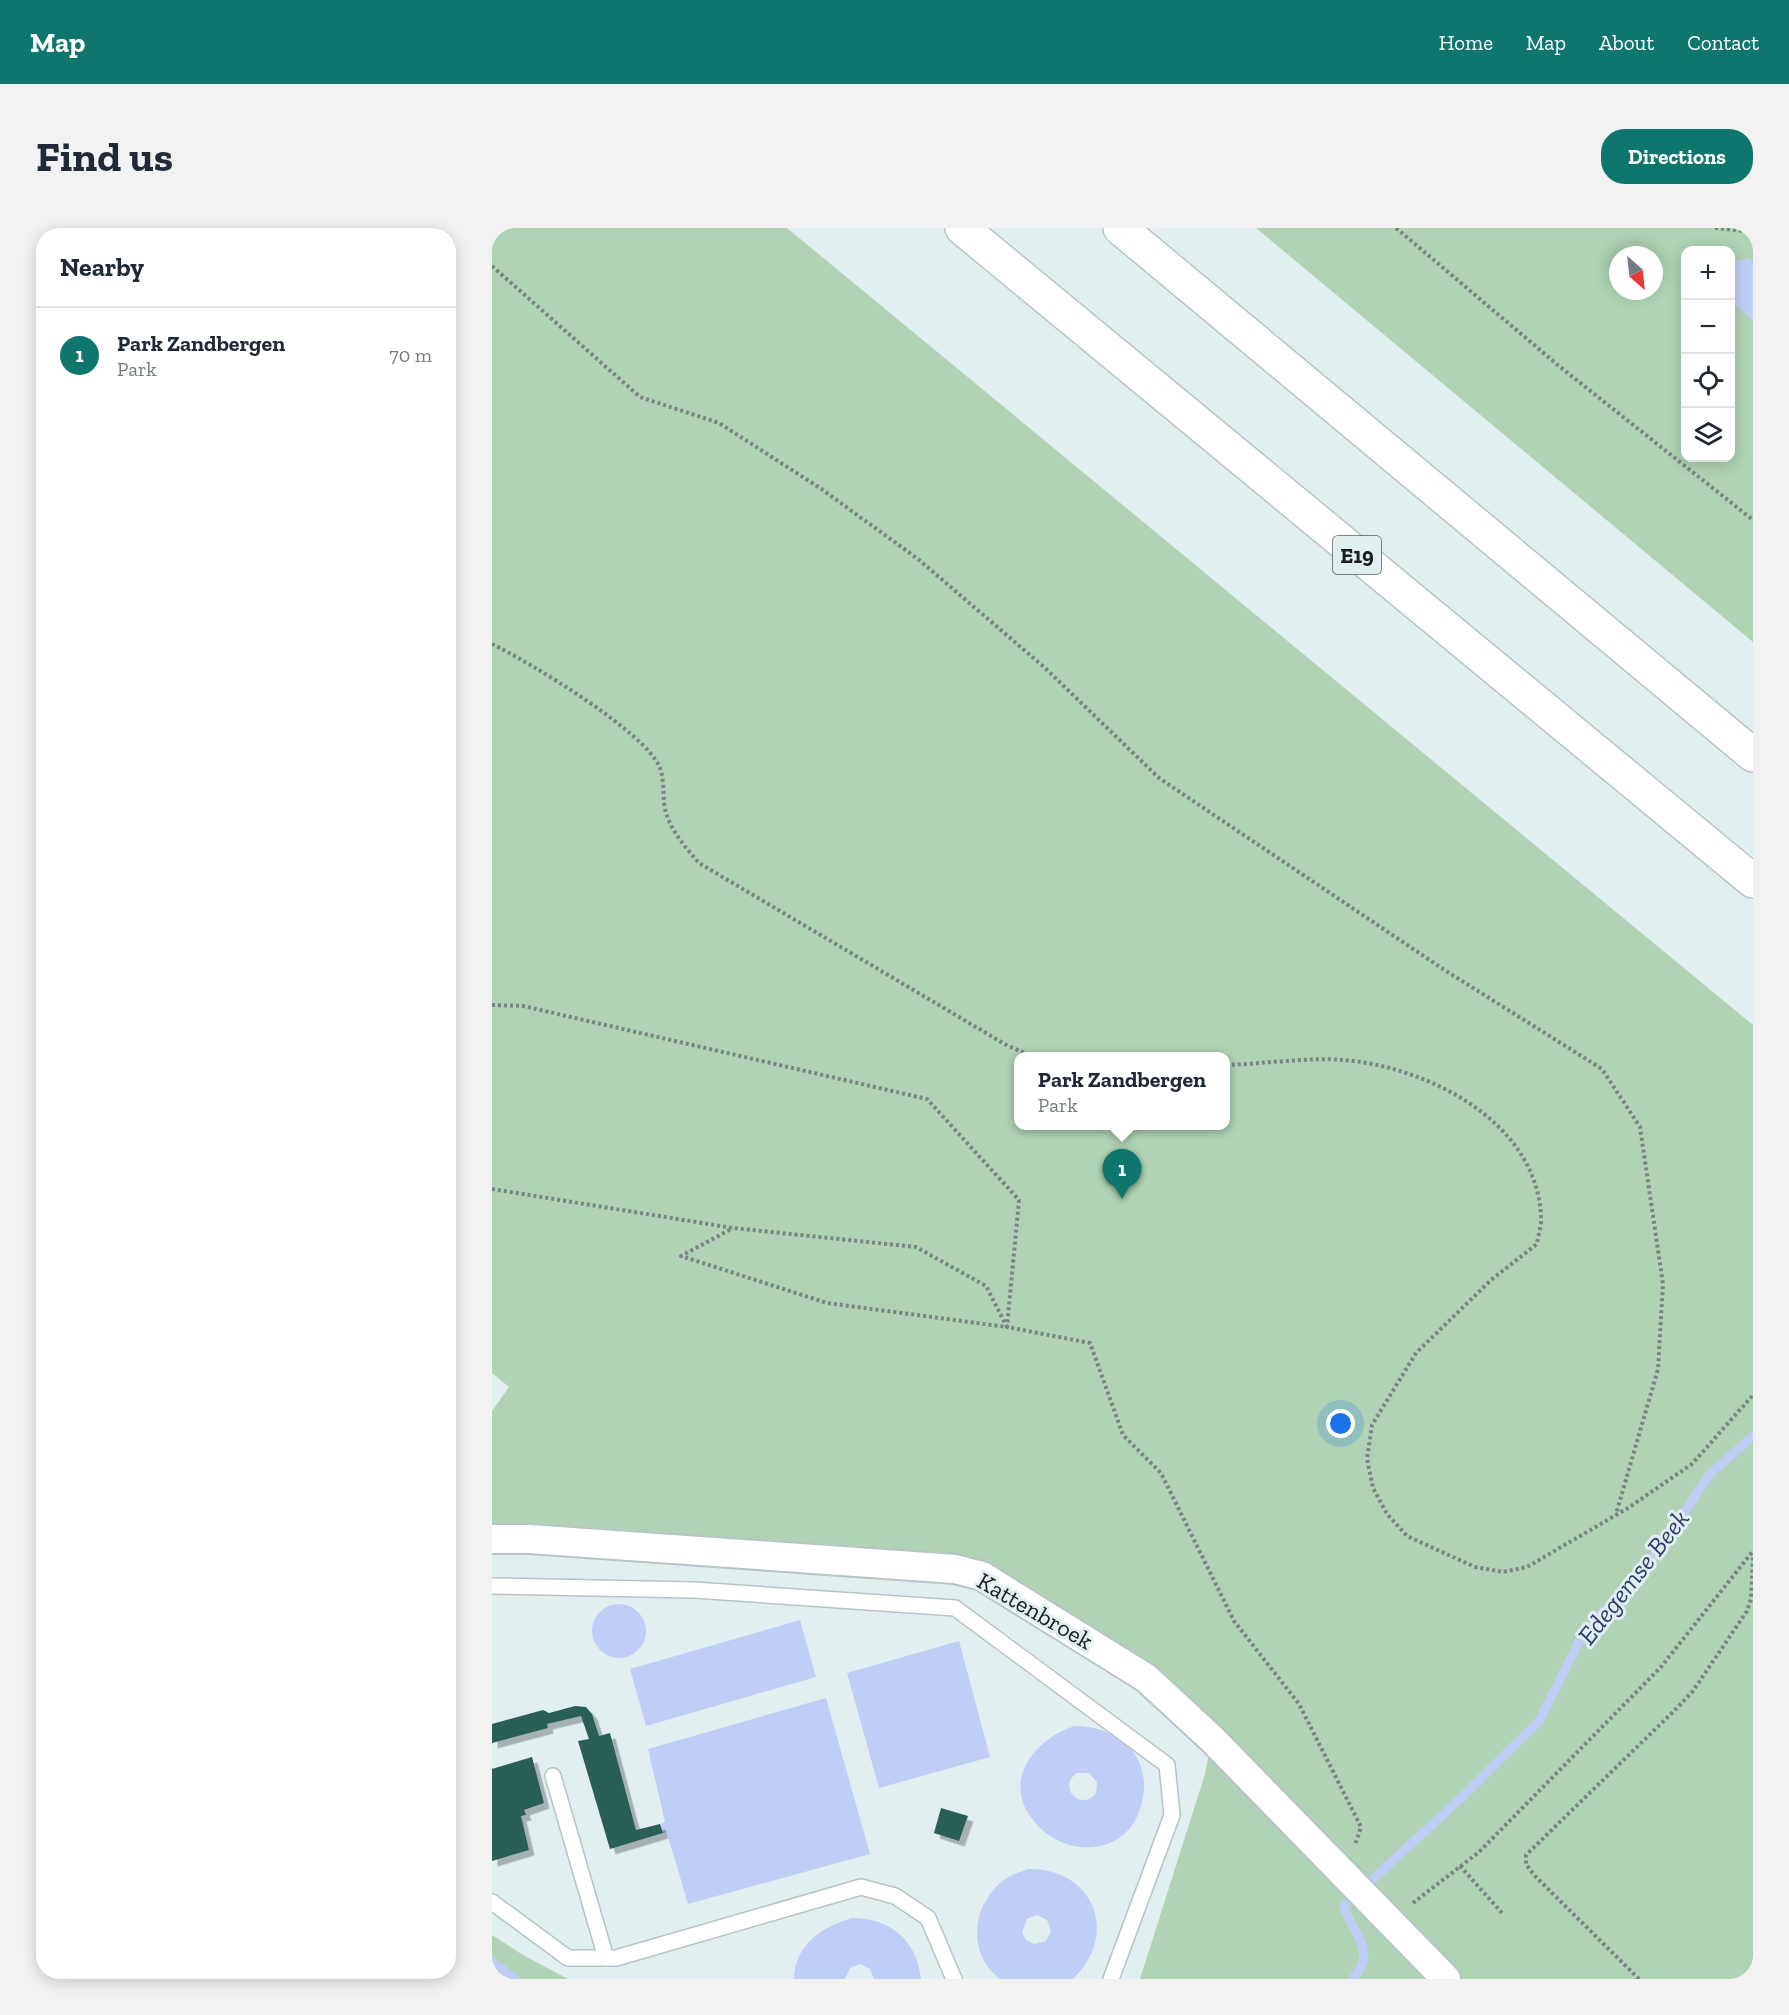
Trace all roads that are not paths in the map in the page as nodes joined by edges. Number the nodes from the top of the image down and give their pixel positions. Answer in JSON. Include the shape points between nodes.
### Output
{"nodes":[{"id":1,"x":962,"y":228,"type":"edge"},
{"id":2,"x":1120,"y":228,"type":"edge"},
{"id":3,"x":1753,"y":755,"type":"edge"},
{"id":4,"x":1753,"y":881,"type":"edge"},
{"id":5,"x":492,"y":1539,"type":"edge"},
{"id":6,"x":492,"y":1586,"type":"edge"},
{"id":7,"x":553,"y":1776,"type":"dead end"},
{"id":8,"x":492,"y":1902,"type":"edge"},
{"id":9,"x":606,"y":1958,"type":"junction"},
{"id":10,"x":954,"y":1979,"type":"edge"},
{"id":11,"x":1111,"y":1979,"type":"edge"},
{"id":12,"x":1446,"y":1979,"type":"edge"}],
"edges":[{"from":1,"to":4,"type":"highway","number":"E19"},
{"from":2,"to":3,"type":"highway"},
{"from":5,"to":12,"type":"street","name":"Kattenbroek","via":[[943,1568],[982,1576],[1146,1678],[1212,1739]]},
{"from":6,"to":11,"type":"lane","via":[[694,1590],[955,1608],[1167,1766],[1172,1815]]},
{"from":7,"to":9,"type":"lane"},
{"from":8,"to":9,"type":"lane","via":[[568,1958]]},
{"from":9,"to":10,"type":"lane","via":[[861,1887],[895,1896],[928,1918]]}]}
